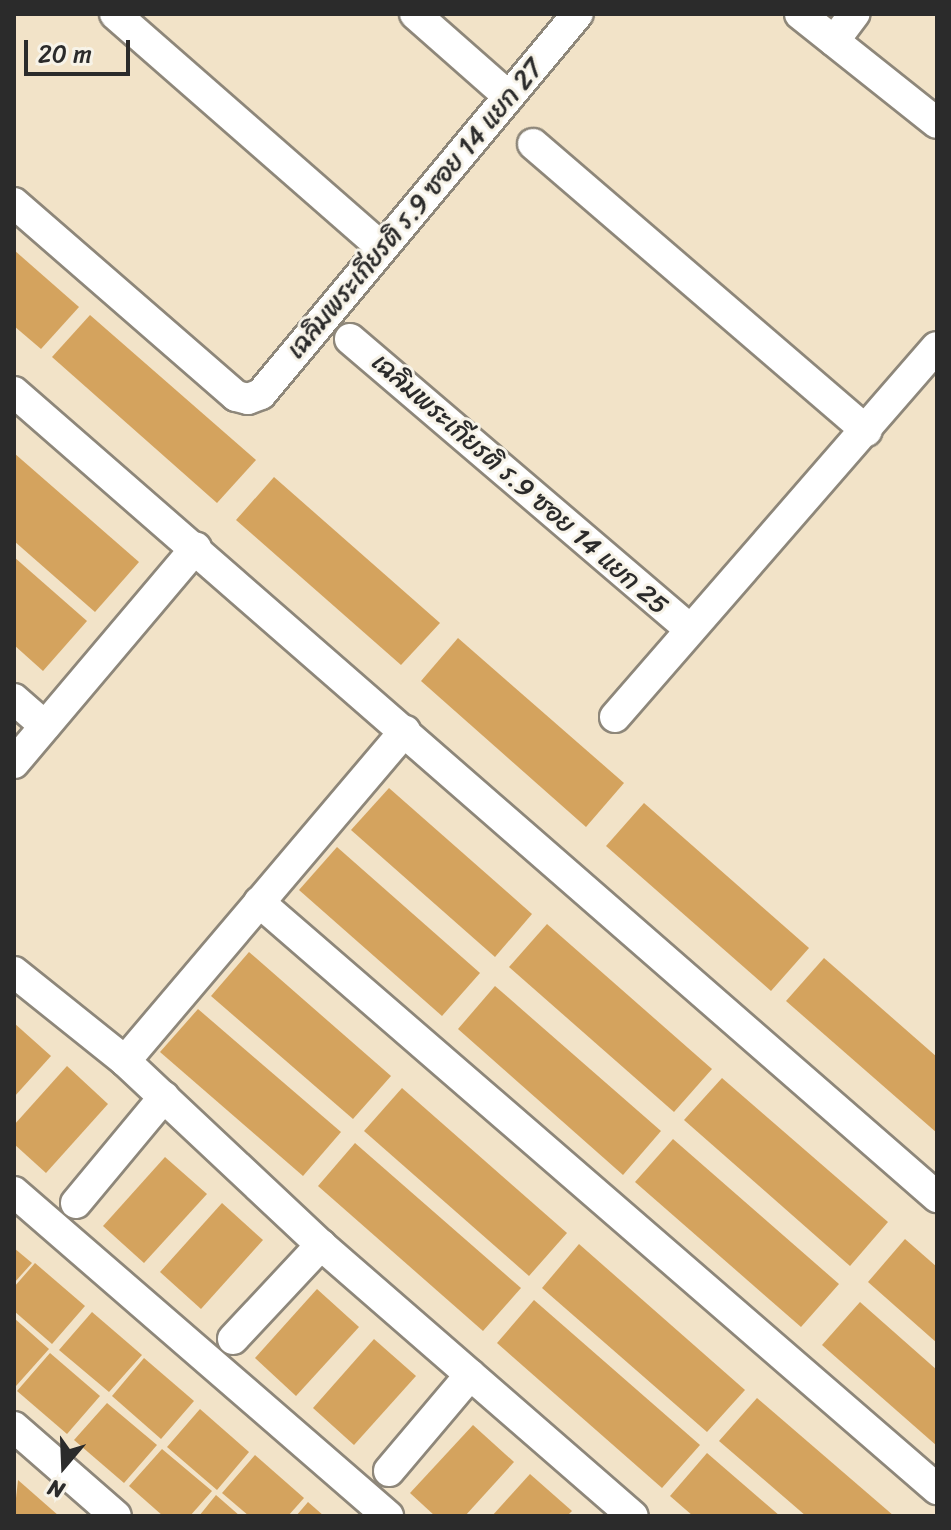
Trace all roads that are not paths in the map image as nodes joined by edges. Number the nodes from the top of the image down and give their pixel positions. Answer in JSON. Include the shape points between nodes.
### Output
{"nodes":[{"id":1,"x":115,"y":14,"type":"edge"},
{"id":2,"x":415,"y":14,"type":"edge"},
{"id":3,"x":578,"y":14,"type":"edge"},
{"id":4,"x":800,"y":14,"type":"edge"},
{"id":5,"x":854,"y":14,"type":"edge"},
{"id":6,"x":834,"y":41,"type":"junction"},
{"id":7,"x":509,"y":97,"type":"junction"},
{"id":8,"x":937,"y":123,"type":"edge"},
{"id":9,"x":533,"y":144,"type":"dead end"},
{"id":10,"x":14,"y":203,"type":"edge"},
{"id":11,"x":381,"y":247,"type":"junction"},
{"id":12,"x":350,"y":339,"type":"dead end"},
{"id":13,"x":937,"y":347,"type":"edge"},
{"id":14,"x":14,"y":392,"type":"edge"},
{"id":15,"x":867,"y":431,"type":"junction"},
{"id":16,"x":196,"y":548,"type":"junction"},
{"id":17,"x":689,"y":629,"type":"junction"},
{"id":18,"x":14,"y":699,"type":"edge"},
{"id":19,"x":615,"y":717,"type":"dead end"},
{"id":20,"x":45,"y":726,"type":"junction"},
{"id":21,"x":405,"y":731,"type":"junction"},
{"id":22,"x":14,"y":763,"type":"edge"},
{"id":23,"x":259,"y":902,"type":"junction"},
{"id":24,"x":14,"y":972,"type":"edge"},
{"id":25,"x":125,"y":1061,"type":"junction"},
{"id":26,"x":164,"y":1097,"type":"junction"},
{"id":27,"x":14,"y":1192,"type":"edge"},
{"id":28,"x":937,"y":1197,"type":"edge"},
{"id":29,"x":76,"y":1203,"type":"dead end"},
{"id":30,"x":321,"y":1245,"type":"junction"},
{"id":31,"x":233,"y":1339,"type":"dead end"},
{"id":32,"x":470,"y":1375,"type":"junction"},
{"id":33,"x":14,"y":1427,"type":"edge"},
{"id":34,"x":389,"y":1471,"type":"dead end"},
{"id":35,"x":937,"y":1489,"type":"edge"},
{"id":36,"x":626,"y":1514,"type":"edge"},
{"id":37,"x":116,"y":1516,"type":"edge"},
{"id":38,"x":388,"y":1516,"type":"edge"}],
"edges":[{"from":1,"to":11,"type":"street"},
{"from":2,"to":7,"type":"street"},
{"from":3,"to":7,"type":"street","name":"เฉลิมพระเกียรติ ร.9 ซอย 14 แยก 27"},
{"from":4,"to":6,"type":"street"},
{"from":5,"to":6,"type":"street"},
{"from":6,"to":8,"type":"street"},
{"from":7,"to":11,"type":"street","name":"เฉลิมพระเกียรติ ร.9 ซอย 14 แยก 27"},
{"from":9,"to":15,"type":"street"},
{"from":10,"to":11,"type":"street","name":"เฉลิมพระเกียรติ ร.9 ซอย 14 แยก 27","via":[[236,396],[248,399],[261,394]]},
{"from":12,"to":17,"type":"street","name":"เฉลิมพระเกียรติ ร.9 ซอย 14 แยก 25"},
{"from":13,"to":15,"type":"street","name":"เฉลิมพระเกียรติ ร.9 ซอย 14 แยก 25"},
{"from":14,"to":16,"type":"street"},
{"from":15,"to":17,"type":"street","name":"เฉลิมพระเกียรติ ร.9 ซอย 14 แยก 25"},
{"from":16,"to":20,"type":"street"},
{"from":16,"to":21,"type":"street"},
{"from":17,"to":19,"type":"street","name":"เฉลิมพระเกียรติ ร.9 ซอย 14 แยก 25"},
{"from":18,"to":20,"type":"street"},
{"from":20,"to":22,"type":"street"},
{"from":21,"to":23,"type":"street"},
{"from":21,"to":28,"type":"street"},
{"from":23,"to":25,"type":"street"},
{"from":23,"to":35,"type":"street"},
{"from":24,"to":25,"type":"street"},
{"from":25,"to":26,"type":"street"},
{"from":26,"to":29,"type":"street"},
{"from":26,"to":30,"type":"street"},
{"from":27,"to":38,"type":"street"},
{"from":30,"to":31,"type":"street"},
{"from":30,"to":32,"type":"street"},
{"from":32,"to":34,"type":"street"},
{"from":32,"to":36,"type":"street"},
{"from":33,"to":37,"type":"street"}]}
